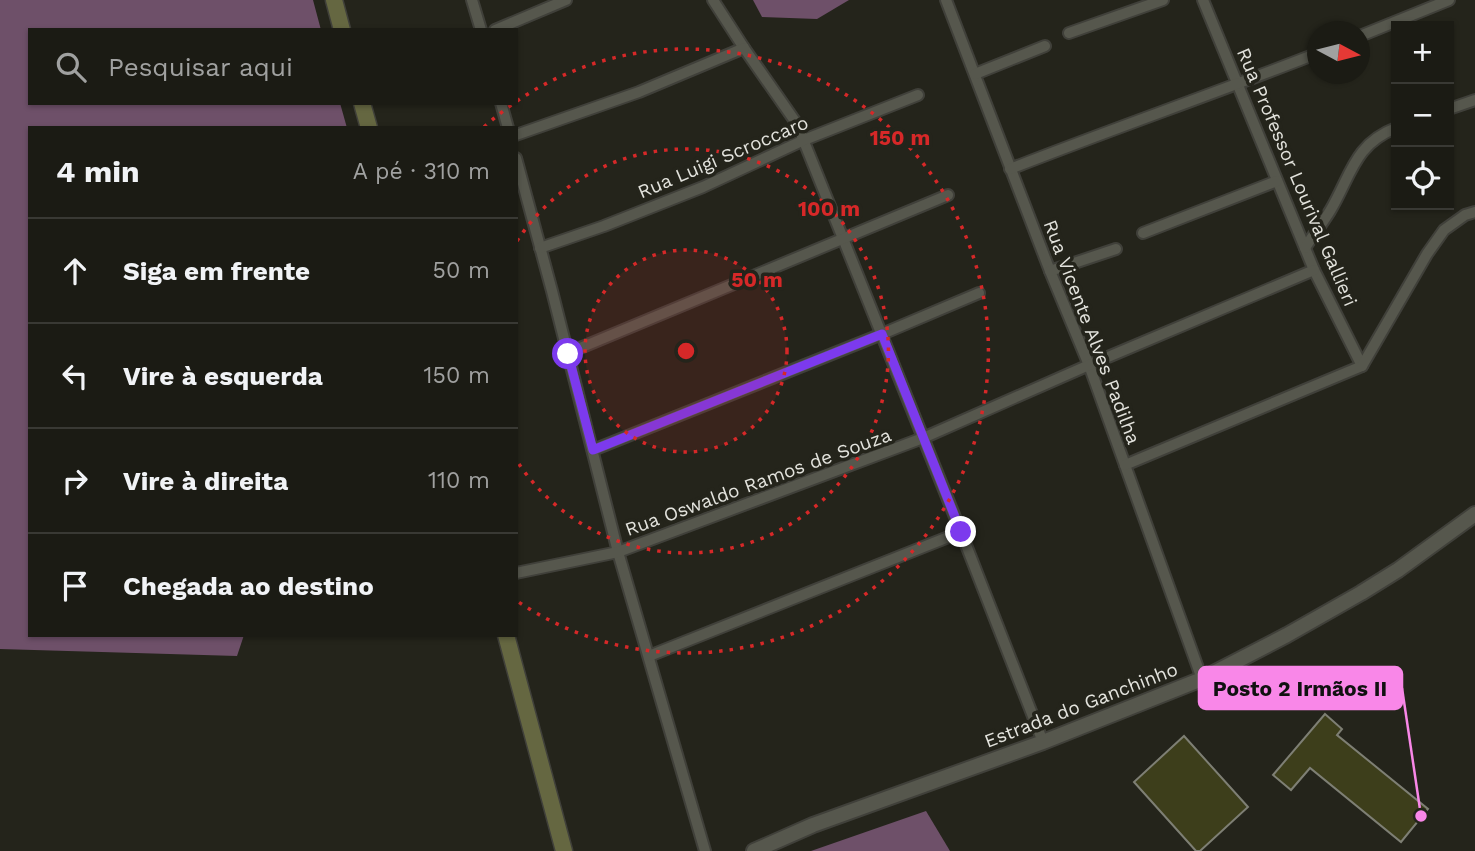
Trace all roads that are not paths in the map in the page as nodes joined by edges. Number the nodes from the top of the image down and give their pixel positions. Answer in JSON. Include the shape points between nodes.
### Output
{"nodes":[{"id":1,"x":334,"y":0,"type":"edge"},
{"id":2,"x":472,"y":0,"type":"edge"},
{"id":3,"x":566,"y":0,"type":"edge"},
{"id":4,"x":713,"y":0,"type":"edge"},
{"id":5,"x":946,"y":0,"type":"edge"},
{"id":6,"x":1163,"y":0,"type":"edge"},
{"id":7,"x":1203,"y":0,"type":"edge"},
{"id":8,"x":1449,"y":0,"type":"edge"},
{"id":9,"x":341,"y":28,"type":"edge"},
{"id":10,"x":480,"y":28,"type":"edge"},
{"id":11,"x":500,"y":28,"type":"edge"},
{"id":12,"x":1370,"y":32,"type":"edge"},
{"id":13,"x":1069,"y":33,"type":"dead end"},
{"id":14,"x":1045,"y":46,"type":"dead end"},
{"id":15,"x":744,"y":48,"type":"junction"},
{"id":16,"x":1307,"y":56,"type":"edge"},
{"id":17,"x":975,"y":74,"type":"junction"},
{"id":18,"x":1238,"y":84,"type":"junction"},
{"id":19,"x":918,"y":94,"type":"dead end"},
{"id":20,"x":1475,"y":100,"type":"edge"},
{"id":21,"x":363,"y":105,"type":"edge"},
{"id":22,"x":502,"y":105,"type":"edge"},
{"id":23,"x":1454,"y":107,"type":"edge"},
{"id":24,"x":368,"y":126,"type":"edge"},
{"id":25,"x":507,"y":126,"type":"edge"},
{"id":26,"x":1391,"y":130,"type":"edge"},
{"id":27,"x":518,"y":134,"type":"edge"},
{"id":28,"x":804,"y":140,"type":"junction"},
{"id":29,"x":518,"y":166,"type":"edge"},
{"id":30,"x":1010,"y":169,"type":"junction"},
{"id":31,"x":1278,"y":181,"type":"junction"},
{"id":32,"x":948,"y":195,"type":"dead end"},
{"id":33,"x":1475,"y":212,"type":"edge"},
{"id":34,"x":1143,"y":233,"type":"dead end"},
{"id":35,"x":844,"y":239,"type":"junction"},
{"id":36,"x":540,"y":248,"type":"junction"},
{"id":37,"x":1305,"y":248,"type":"junction"},
{"id":38,"x":1116,"y":249,"type":"dead end"},
{"id":39,"x":1314,"y":270,"type":"junction"},
{"id":40,"x":1050,"y":271,"type":"junction"},
{"id":41,"x":979,"y":292,"type":"dead end"},
{"id":42,"x":882,"y":334,"type":"junction"},
{"id":43,"x":568,"y":354,"type":"junction"},
{"id":44,"x":1089,"y":365,"type":"junction"},
{"id":45,"x":1362,"y":366,"type":"junction"},
{"id":46,"x":923,"y":439,"type":"junction"},
{"id":47,"x":593,"y":450,"type":"junction"},
{"id":48,"x":1125,"y":465,"type":"junction"},
{"id":49,"x":1475,"y":514,"type":"edge"},
{"id":50,"x":961,"y":532,"type":"junction"},
{"id":51,"x":618,"y":552,"type":"junction"},
{"id":52,"x":518,"y":573,"type":"edge"},
{"id":53,"x":507,"y":637,"type":"edge"},
{"id":54,"x":649,"y":656,"type":"junction"},
{"id":55,"x":1202,"y":679,"type":"junction"},
{"id":56,"x":1043,"y":742,"type":"junction"},
{"id":57,"x":564,"y":851,"type":"edge"},
{"id":58,"x":705,"y":851,"type":"edge"},
{"id":59,"x":754,"y":851,"type":"edge"}],
"edges":[{"from":1,"to":9,"type":"main road"},
{"from":2,"to":10,"type":"street"},
{"from":3,"to":11,"type":"street"},
{"from":4,"to":15,"type":"street"},
{"from":5,"to":17,"type":"street","name":"Rua Vicente Alves Padilha"},
{"from":6,"to":13,"type":"street"},
{"from":7,"to":18,"type":"street","name":"Rua Professor Lourival Gallieri"},
{"from":8,"to":12,"type":"street"},
{"from":14,"to":17,"type":"street"},
{"from":15,"to":27,"type":"street","via":[[639,92]]},
{"from":15,"to":28,"type":"street"},
{"from":16,"to":18,"type":"street"},
{"from":17,"to":30,"type":"street","name":"Rua Vicente Alves Padilha"},
{"from":18,"to":30,"type":"street"},
{"from":18,"to":31,"type":"street","name":"Rua Professor Lourival Gallieri"},
{"from":19,"to":28,"type":"street","name":"Rua Luigi Scroccaro"},
{"from":20,"to":23,"type":"street"},
{"from":21,"to":24,"type":"main road"},
{"from":22,"to":25,"type":"street"},
{"from":26,"to":37,"type":"street","via":[[1367,145],[1356,159]]},
{"from":28,"to":35,"type":"street"},
{"from":28,"to":36,"type":"street","name":"Rua Luigi Scroccaro","via":[[703,187]]},
{"from":29,"to":36,"type":"street"},
{"from":30,"to":40,"type":"street","name":"Rua Vicente Alves Padilha"},
{"from":31,"to":34,"type":"street"},
{"from":31,"to":37,"type":"street","name":"Rua Professor Lourival Gallieri"},
{"from":32,"to":35,"type":"street"},
{"from":33,"to":45,"type":"street","via":[[1444,230]]},
{"from":35,"to":42,"type":"street"},
{"from":35,"to":43,"type":"street"},
{"from":36,"to":43,"type":"street"},
{"from":37,"to":39,"type":"street","name":"Rua Professor Lourival Gallieri"},
{"from":38,"to":40,"type":"street"},
{"from":39,"to":44,"type":"street","name":"Rua Oswaldo Ramos de Souza"},
{"from":39,"to":45,"type":"street","name":"Rua Professor Lourival Gallieri"},
{"from":40,"to":44,"type":"street","name":"Rua Vicente Alves Padilha"},
{"from":41,"to":42,"type":"street"},
{"from":42,"to":46,"type":"street"},
{"from":42,"to":47,"type":"street"},
{"from":43,"to":47,"type":"street"},
{"from":44,"to":46,"type":"street","name":"Rua Oswaldo Ramos de Souza"},
{"from":44,"to":48,"type":"street","name":"Rua Vicente Alves Padilha"},
{"from":45,"to":48,"type":"street"},
{"from":46,"to":50,"type":"street"},
{"from":46,"to":51,"type":"street","name":"Rua Oswaldo Ramos de Souza"},
{"from":47,"to":51,"type":"street"},
{"from":48,"to":55,"type":"street","name":"Rua Vicente Alves Padilha"},
{"from":49,"to":55,"type":"street","name":"Estrada do Ganchinho","via":[[1362,593]]},
{"from":50,"to":54,"type":"street"},
{"from":50,"to":56,"type":"street"},
{"from":51,"to":52,"type":"street","name":"Rua Oswaldo Ramos de Souza"},
{"from":51,"to":54,"type":"street"},
{"from":53,"to":57,"type":"main road"},
{"from":54,"to":58,"type":"street"},
{"from":55,"to":56,"type":"street","name":"Estrada do Ganchinho"},
{"from":56,"to":59,"type":"street","name":"Estrada do Ganchinho","via":[[834,817]]}]}
